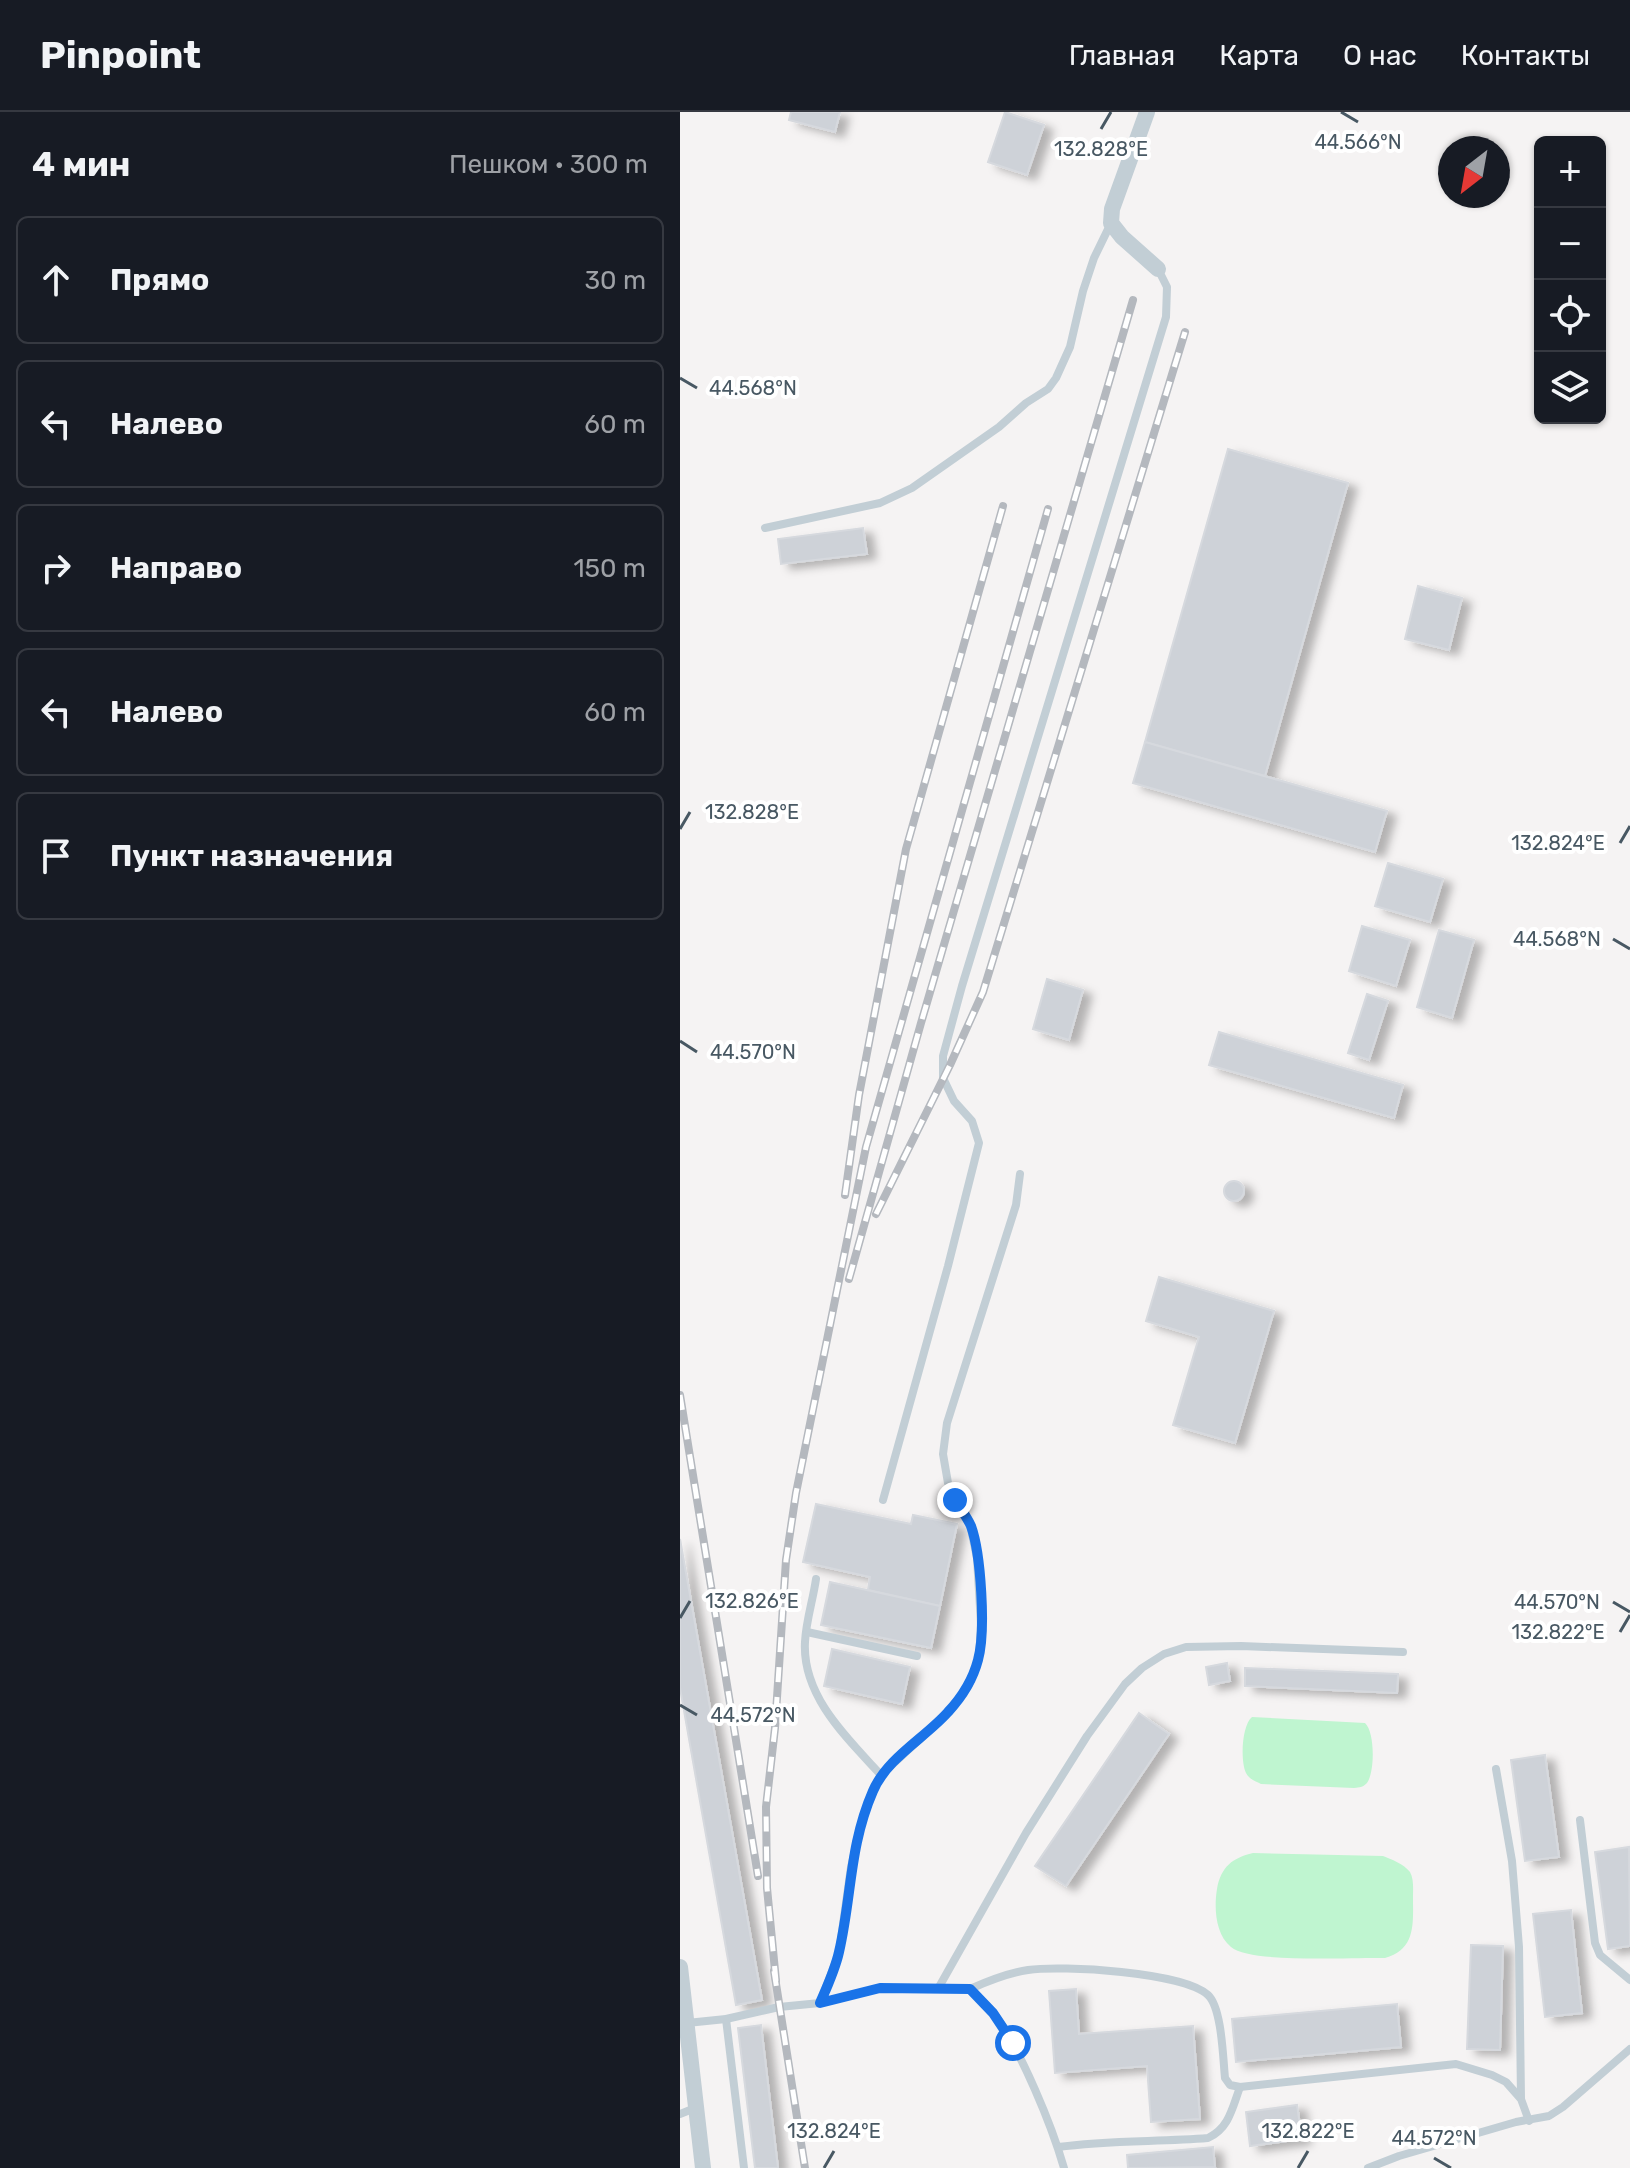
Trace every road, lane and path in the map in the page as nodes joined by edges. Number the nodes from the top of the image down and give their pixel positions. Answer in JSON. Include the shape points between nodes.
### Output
{"nodes":[{"id":1,"x":1147,"y":112,"type":"edge"},
{"id":2,"x":1111,"y":223,"type":"junction"},
{"id":3,"x":1158,"y":269,"type":"joint"},
{"id":4,"x":765,"y":528,"type":"dead end"},
{"id":5,"x":1020,"y":1174,"type":"dead end"},
{"id":6,"x":883,"y":1500,"type":"dead end"},
{"id":7,"x":816,"y":1579,"type":"dead end"},
{"id":8,"x":807,"y":1632,"type":"junction"},
{"id":9,"x":1403,"y":1652,"type":"dead end"},
{"id":10,"x":917,"y":1656,"type":"dead end"},
{"id":11,"x":1496,"y":1769,"type":"dead end"},
{"id":12,"x":881,"y":1775,"type":"junction"},
{"id":13,"x":1580,"y":1820,"type":"dead end"},
{"id":14,"x":680,"y":1967,"type":"edge"},
{"id":15,"x":1630,"y":1980,"type":"edge"},
{"id":16,"x":939,"y":1987,"type":"junction"},
{"id":17,"x":970,"y":1989,"type":"junction"},
{"id":18,"x":681,"y":2000,"type":"edge"},
{"id":19,"x":820,"y":2003,"type":"junction"},
{"id":20,"x":726,"y":2019,"type":"junction"},
{"id":21,"x":686,"y":2023,"type":"junction"},
{"id":22,"x":1630,"y":2049,"type":"edge"},
{"id":23,"x":1240,"y":2087,"type":"junction"},
{"id":24,"x":1521,"y":2099,"type":"junction"},
{"id":25,"x":688,"y":2111,"type":"edge"},
{"id":26,"x":1529,"y":2121,"type":"junction"},
{"id":27,"x":1058,"y":2147,"type":"junction"},
{"id":28,"x":703,"y":2168,"type":"edge"},
{"id":29,"x":744,"y":2168,"type":"edge"},
{"id":30,"x":1064,"y":2168,"type":"edge"},
{"id":31,"x":1368,"y":2168,"type":"edge"}],
"edges":[{"from":1,"to":2,"type":"street"},
{"from":2,"to":3,"type":"street"},
{"from":2,"to":4,"type":"lane","via":[[1083,291],[1070,347],[1048,389],[912,488],[880,503]]},
{"from":3,"to":6,"type":"lane","via":[[1167,287],[1166,317],[943,1056],[943,1078],[972,1121],[979,1143]]},
{"from":5,"to":12,"type":"lane","via":[[1016,1205],[947,1423],[943,1454],[948,1483],[970,1525],[977,1558],[979,1658],[969,1685],[950,1711]]},
{"from":7,"to":8,"type":"lane"},
{"from":8,"to":10,"type":"lane"},
{"from":8,"to":12,"type":"lane","via":[[808,1677],[817,1695]]},
{"from":9,"to":16,"type":"lane","via":[[1186,1647],[1142,1668],[1072,1760]]},
{"from":11,"to":24,"type":"lane","via":[[1512,1861]]},
{"from":12,"to":19,"type":"lane","via":[[862,1821],[839,1953]]},
{"from":13,"to":15,"type":"lane","via":[[1595,1943],[1600,1955]]},
{"from":14,"to":18,"type":"street"},
{"from":16,"to":17,"type":"lane"},
{"from":16,"to":19,"type":"lane","via":[[880,1988]]},
{"from":17,"to":23,"type":"lane","via":[[1027,1970],[1068,1968],[1184,1983],[1209,1995],[1225,2078]]},
{"from":17,"to":27,"type":"lane","via":[[1013,2043]]},
{"from":18,"to":21,"type":"street"},
{"from":19,"to":20,"type":"lane"},
{"from":20,"to":21,"type":"lane"},
{"from":20,"to":29,"type":"lane"},
{"from":21,"to":25,"type":"street"},
{"from":22,"to":26,"type":"lane","via":[[1563,2107]]},
{"from":23,"to":24,"type":"lane","via":[[1456,2064],[1506,2082]]},
{"from":23,"to":27,"type":"lane","via":[[1227,2124],[1208,2138]]},
{"from":24,"to":26,"type":"lane"},
{"from":25,"to":28,"type":"street"},
{"from":26,"to":31,"type":"lane"},
{"from":27,"to":30,"type":"lane"}]}
